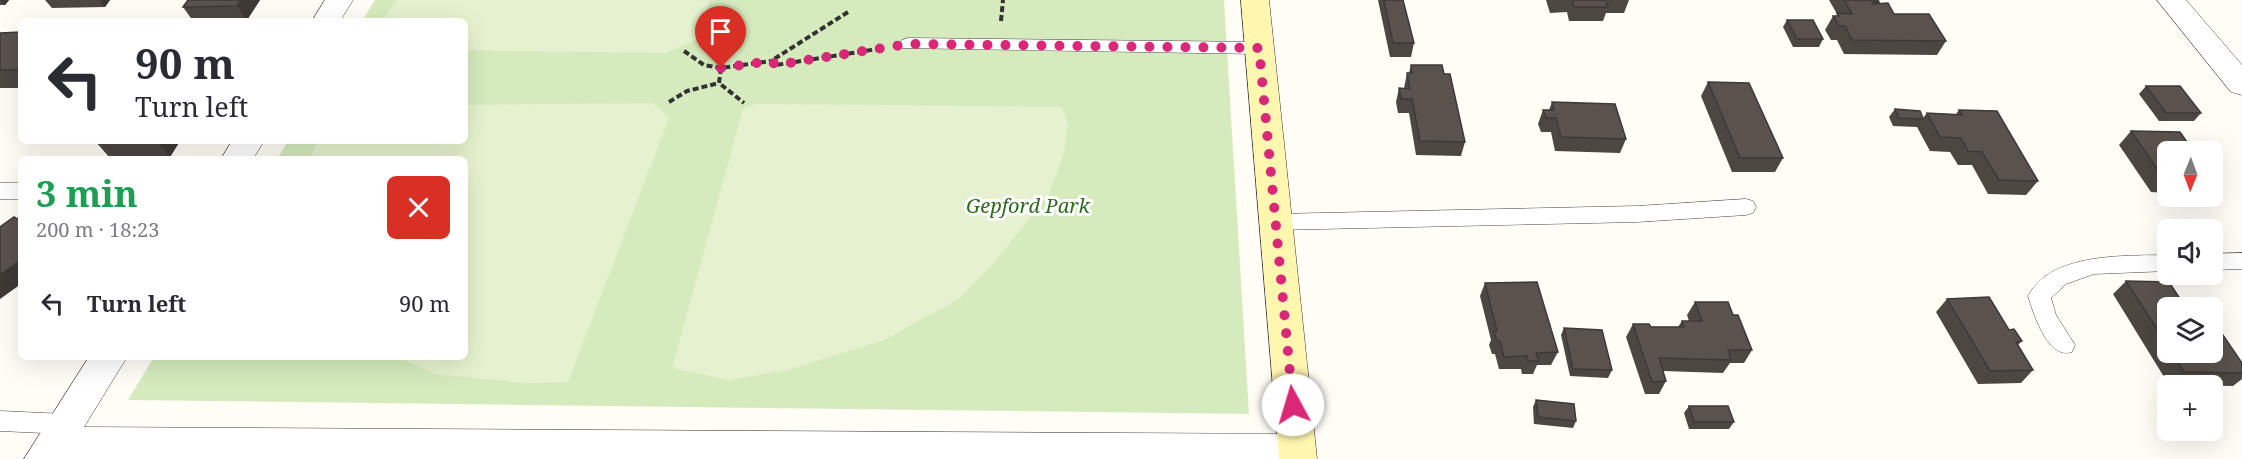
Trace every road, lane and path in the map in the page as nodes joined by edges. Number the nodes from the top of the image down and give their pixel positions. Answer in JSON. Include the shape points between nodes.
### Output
{"nodes":[{"id":1,"x":339,"y":0,"type":"edge"},
{"id":2,"x":1255,"y":0,"type":"edge"},
{"id":3,"x":2171,"y":0,"type":"edge"},
{"id":4,"x":848,"y":12,"type":"dead end"},
{"id":5,"x":328,"y":18,"type":"edge"},
{"id":6,"x":908,"y":44,"type":"joint"},
{"id":7,"x":1259,"y":48,"type":"junction"},
{"id":8,"x":684,"y":51,"type":"dead end"},
{"id":9,"x":771,"y":61,"type":"junction"},
{"id":10,"x":721,"y":68,"type":"junction"},
{"id":11,"x":719,"y":82,"type":"junction"},
{"id":12,"x":2242,"y":85,"type":"edge"},
{"id":13,"x":669,"y":102,"type":"dead end"},
{"id":14,"x":744,"y":103,"type":"dead end"},
{"id":15,"x":0,"y":191,"type":"edge"},
{"id":16,"x":18,"y":191,"type":"edge"},
{"id":17,"x":1746,"y":207,"type":"dead end"},
{"id":18,"x":1276,"y":222,"type":"junction"},
{"id":19,"x":2242,"y":261,"type":"edge"},
{"id":20,"x":2223,"y":262,"type":"edge"},
{"id":21,"x":2157,"y":263,"type":"edge"},
{"id":22,"x":2064,"y":345,"type":"dead end"},
{"id":23,"x":107,"y":360,"type":"edge"},
{"id":24,"x":0,"y":421,"type":"edge"},
{"id":25,"x":54,"y":442,"type":"edge"},
{"id":26,"x":657,"y":453,"type":"edge"},
{"id":27,"x":707,"y":453,"type":"edge"},
{"id":28,"x":1298,"y":455,"type":"edge"}],
"edges":[{"from":1,"to":5,"type":"street"},
{"from":2,"to":7,"type":"street"},
{"from":3,"to":12,"type":"street"},
{"from":4,"to":9,"type":"path"},
{"from":6,"to":7,"type":"lane"},
{"from":6,"to":9,"type":"path","via":[[776,65]]},
{"from":7,"to":18,"type":"street"},
{"from":8,"to":10,"type":"path","via":[[704,65]]},
{"from":9,"to":10,"type":"path"},
{"from":10,"to":11,"type":"path"},
{"from":11,"to":13,"type":"path","via":[[687,91]]},
{"from":11,"to":14,"type":"path"},
{"from":15,"to":16,"type":"lane"},
{"from":17,"to":18,"type":"lane","via":[[1637,214]]},
{"from":18,"to":28,"type":"street"},
{"from":19,"to":20,"type":"lane"},
{"from":21,"to":22,"type":"lane","via":[[2094,266],[2058,279],[2039,296],[2046,318]]},
{"from":23,"to":25,"type":"street"},
{"from":24,"to":25,"type":"lane"},
{"from":25,"to":26,"type":"street"},
{"from":26,"to":27,"type":"street"},
{"from":27,"to":28,"type":"street"}]}
